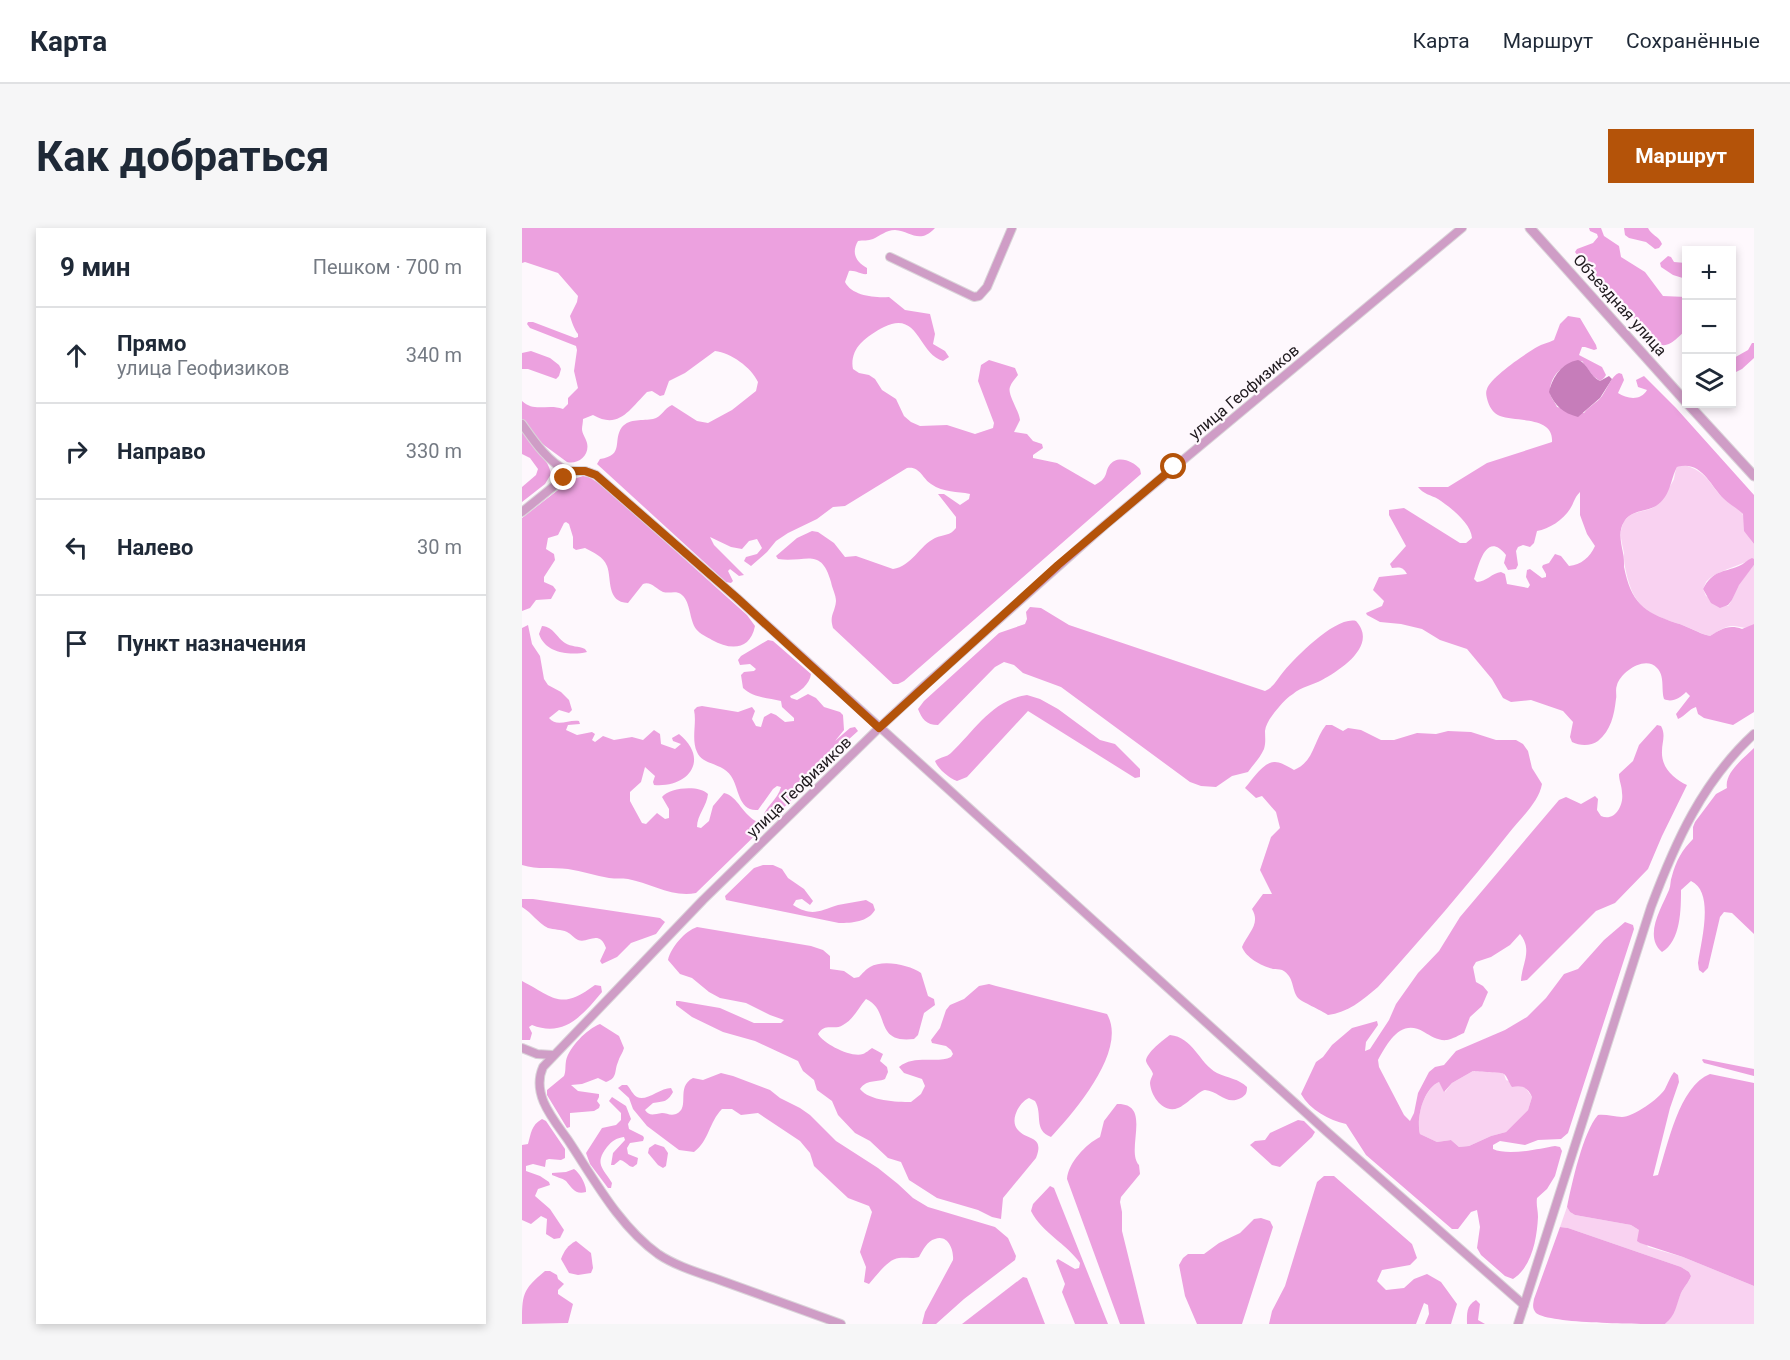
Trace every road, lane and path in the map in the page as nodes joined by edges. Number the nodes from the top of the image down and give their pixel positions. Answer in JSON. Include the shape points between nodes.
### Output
{"nodes":[{"id":1,"x":1012,"y":228,"type":"edge"},
{"id":2,"x":1462,"y":228,"type":"edge"},
{"id":3,"x":1530,"y":228,"type":"edge"},
{"id":4,"x":890,"y":257,"type":"dead end"},
{"id":5,"x":1682,"y":397,"type":"edge"},
{"id":6,"x":1692,"y":408,"type":"edge"},
{"id":7,"x":522,"y":424,"type":"edge"},
{"id":8,"x":567,"y":471,"type":"junction"},
{"id":9,"x":1754,"y":477,"type":"edge"},
{"id":10,"x":522,"y":512,"type":"edge"},
{"id":11,"x":879,"y":728,"type":"junction"},
{"id":12,"x":1754,"y":734,"type":"edge"},
{"id":13,"x":522,"y":1048,"type":"edge"},
{"id":14,"x":554,"y":1055,"type":"junction"},
{"id":15,"x":1524,"y":1305,"type":"junction"},
{"id":16,"x":841,"y":1324,"type":"edge"},
{"id":17,"x":1518,"y":1324,"type":"edge"}],
"edges":[{"from":1,"to":4,"type":"street","via":[[987,287],[979,296]]},
{"from":2,"to":11,"type":"street","name":"улица Геофизиков","via":[[1089,538]]},
{"from":3,"to":5,"type":"street","name":"Объездная улица"},
{"from":6,"to":9,"type":"street","name":"Объездная улица"},
{"from":7,"to":8,"type":"street","via":[[556,465]]},
{"from":8,"to":10,"type":"street","via":[[564,478]]},
{"from":8,"to":11,"type":"street","via":[[590,472],[612,488]]},
{"from":11,"to":14,"type":"street","name":"улица Геофизиков"},
{"from":11,"to":15,"type":"street"},
{"from":12,"to":15,"type":"street","via":[[1700,799],[1669,859],[1650,907]]},
{"from":13,"to":14,"type":"street"},
{"from":14,"to":16,"type":"street","name":"улица Геофизиков","via":[[540,1074],[541,1096],[615,1209],[643,1240],[668,1260]]},
{"from":15,"to":17,"type":"street"}]}
